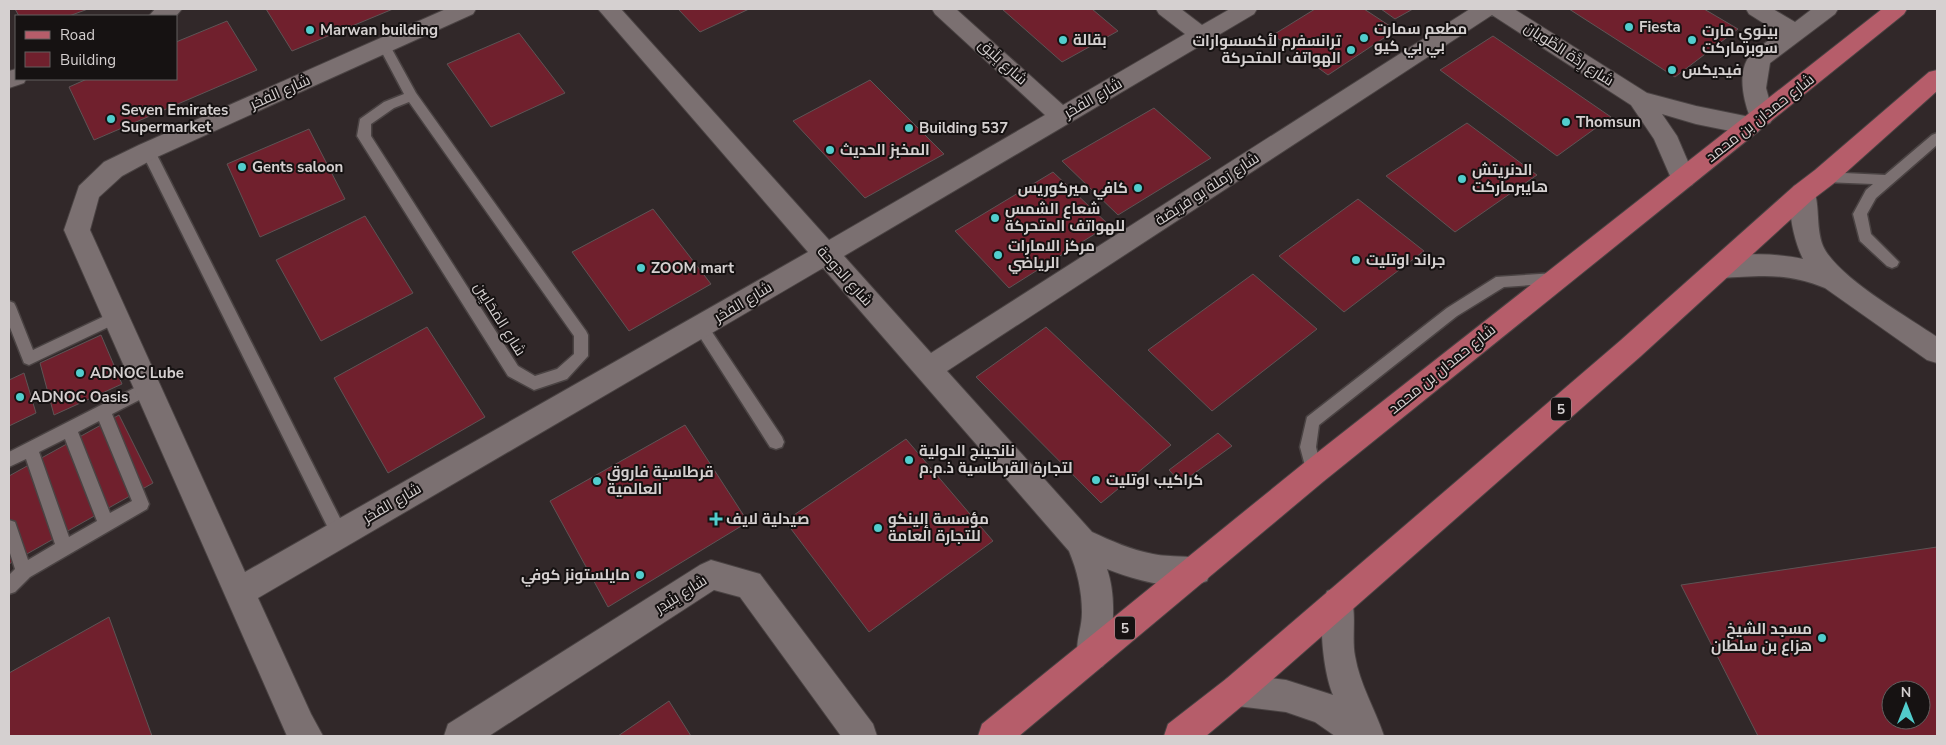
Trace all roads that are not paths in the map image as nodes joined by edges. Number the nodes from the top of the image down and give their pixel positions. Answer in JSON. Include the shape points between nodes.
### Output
{"nodes":[{"id":1,"x":465,"y":9,"type":"edge"},
{"id":2,"x":609,"y":9,"type":"edge"},
{"id":3,"x":943,"y":9,"type":"edge"},
{"id":4,"x":1167,"y":9,"type":"edge"},
{"id":5,"x":1246,"y":9,"type":"edge"},
{"id":6,"x":1486,"y":9,"type":"edge"},
{"id":7,"x":1498,"y":9,"type":"edge"},
{"id":8,"x":1757,"y":9,"type":"edge"},
{"id":9,"x":1827,"y":9,"type":"edge"},
{"id":10,"x":1896,"y":9,"type":"edge"},
{"id":11,"x":1796,"y":32,"type":"junction"},
{"id":12,"x":1201,"y":35,"type":"junction"},
{"id":13,"x":384,"y":45,"type":"junction"},
{"id":14,"x":1937,"y":78,"type":"edge"},
{"id":15,"x":411,"y":96,"type":"junction"},
{"id":16,"x":1640,"y":99,"type":"junction"},
{"id":17,"x":1062,"y":116,"type":"junction"},
{"id":18,"x":1756,"y":122,"type":"junction"},
{"id":19,"x":1937,"y":138,"type":"edge"},
{"id":20,"x":148,"y":151,"type":"junction"},
{"id":21,"x":1683,"y":178,"type":"junction"},
{"id":22,"x":1889,"y":180,"type":"junction"},
{"id":23,"x":1814,"y":185,"type":"junction"},
{"id":24,"x":825,"y":253,"type":"junction"},
{"id":25,"x":1892,"y":262,"type":"dead end"},
{"id":26,"x":1720,"y":268,"type":"junction"},
{"id":27,"x":1555,"y":278,"type":"junction"},
{"id":28,"x":1834,"y":281,"type":"junction"},
{"id":29,"x":9,"y":307,"type":"edge"},
{"id":30,"x":116,"y":318,"type":"junction"},
{"id":31,"x":701,"y":327,"type":"junction"},
{"id":32,"x":1937,"y":352,"type":"edge"},
{"id":33,"x":928,"y":369,"type":"junction"},
{"id":34,"x":148,"y":388,"type":"junction"},
{"id":35,"x":103,"y":411,"type":"junction"},
{"id":36,"x":68,"y":429,"type":"junction"},
{"id":37,"x":776,"y":442,"type":"dead end"},
{"id":38,"x":30,"y":449,"type":"junction"},
{"id":39,"x":9,"y":460,"type":"edge"},
{"id":40,"x":1314,"y":472,"type":"junction"},
{"id":41,"x":106,"y":524,"type":"junction"},
{"id":42,"x":9,"y":527,"type":"edge"},
{"id":43,"x":339,"y":533,"type":"junction"},
{"id":44,"x":1081,"y":542,"type":"junction"},
{"id":45,"x":64,"y":547,"type":"junction"},
{"id":46,"x":24,"y":571,"type":"junction"},
{"id":47,"x":1196,"y":571,"type":"junction"},
{"id":48,"x":9,"y":586,"type":"edge"},
{"id":49,"x":239,"y":592,"type":"junction"},
{"id":50,"x":1338,"y":602,"type":"junction"},
{"id":51,"x":1092,"y":655,"type":"junction"},
{"id":52,"x":1237,"y":690,"type":"junction"},
{"id":53,"x":296,"y":733,"type":"edge"},
{"id":54,"x":460,"y":736,"type":"edge"},
{"id":55,"x":861,"y":736,"type":"edge"},
{"id":56,"x":994,"y":736,"type":"edge"},
{"id":57,"x":1180,"y":736,"type":"edge"},
{"id":58,"x":1363,"y":736,"type":"edge"},
{"id":59,"x":1368,"y":736,"type":"edge"}],
"edges":[{"from":1,"to":13,"type":"street","name":"شارع الفخر"},
{"from":2,"to":24,"type":"street","name":"شارع الدوحة"},
{"from":3,"to":17,"type":"street","name":"شارع بِلَيق"},
{"from":4,"to":12,"type":"street"},
{"from":5,"to":12,"type":"street","name":"شارع الفخر"},
{"from":6,"to":33,"type":"street","name":"شارع رَملة بو فرَيضة"},
{"from":7,"to":16,"type":"street","name":"شارع رِدَّة الطِّويان"},
{"from":8,"to":11,"type":"street"},
{"from":9,"to":11,"type":"street"},
{"from":10,"to":18,"type":"main road","name":"شارع حمدان بن محمد","number":"5"},
{"from":11,"to":18,"type":"street","via":[[1760,59],[1754,92]]},
{"from":12,"to":17,"type":"street","name":"شارع الفخر"},
{"from":13,"to":15,"type":"lane","name":"شارع المَحَايِين"},
{"from":13,"to":20,"type":"street","name":"شارع الفخر"},
{"from":14,"to":23,"type":"main road","number":"5"},
{"from":15,"to":15,"type":"lane","name":"شارع المَحَايِين","via":[[389,105],[365,122],[364,136],[514,371],[534,383],[562,374],[581,356],[582,335]]},
{"from":16,"to":18,"type":"street","name":"شارع رِدَّة الطِّويان","via":[[1696,115]]},
{"from":16,"to":21,"type":"street","name":"شارع رِدَّة الطِّويان","via":[[1665,136]]},
{"from":17,"to":24,"type":"street","name":"شارع الفخر"},
{"from":18,"to":21,"type":"main road","name":"شارع حمدان بن محمد","number":"5"},
{"from":19,"to":22,"type":"lane"},
{"from":20,"to":30,"type":"street","name":"شارع الفخر","via":[[113,169],[88,193],[77,230]]},
{"from":20,"to":43,"type":"lane"},
{"from":21,"to":27,"type":"main road","name":"شارع حمدان بن محمد","number":"5"},
{"from":22,"to":23,"type":"lane"},
{"from":22,"to":25,"type":"lane","via":[[1871,194],[1860,214],[1865,237]]},
{"from":23,"to":26,"type":"main road","number":"5"},
{"from":23,"to":28,"type":"street","via":[[1804,230],[1813,253]]},
{"from":24,"to":31,"type":"street","name":"شارع الفخر"},
{"from":24,"to":33,"type":"street","name":"شارع الدوحة"},
{"from":26,"to":28,"type":"street","via":[[1801,268]]},
{"from":26,"to":50,"type":"main road","number":"5"},
{"from":27,"to":40,"type":"main road","name":"شارع حمدان بن محمد","number":"5"},
{"from":27,"to":40,"type":"lane","via":[[1501,281],[1452,312],[1312,422],[1308,446]]},
{"from":28,"to":32,"type":"street"},
{"from":29,"to":30,"type":"lane","via":[[29,359]]},
{"from":30,"to":34,"type":"street","name":"شارع الفخر"},
{"from":31,"to":37,"type":"lane"},
{"from":31,"to":43,"type":"street","name":"شارع الفخر"},
{"from":33,"to":44,"type":"street","name":"شارع الدوحة"},
{"from":34,"to":35,"type":"lane"},
{"from":34,"to":49,"type":"street","name":"شارع الفخر"},
{"from":35,"to":36,"type":"lane"},
{"from":35,"to":41,"type":"lane","via":[[142,504]]},
{"from":36,"to":38,"type":"lane"},
{"from":36,"to":41,"type":"lane"},
{"from":38,"to":39,"type":"lane"},
{"from":38,"to":45,"type":"lane"},
{"from":40,"to":47,"type":"main road","name":"شارع حمدان بن محمد","number":"5"},
{"from":41,"to":45,"type":"lane"},
{"from":42,"to":46,"type":"lane"},
{"from":43,"to":49,"type":"street","name":"شارع الفخر"},
{"from":44,"to":47,"type":"street","name":"شارع الدوحة","via":[[1154,569]]},
{"from":44,"to":51,"type":"street","name":"شارع الدوحة","via":[[1093,572],[1098,613]]},
{"from":45,"to":46,"type":"lane"},
{"from":46,"to":48,"type":"lane"},
{"from":47,"to":51,"type":"main road","name":"شارع حمدان بن محمد","number":"5"},
{"from":49,"to":53,"type":"street","name":"شارع الفخر"},
{"from":50,"to":52,"type":"main road","number":"5"},
{"from":50,"to":59,"type":"street","via":[[1339,655],[1348,692]]},
{"from":51,"to":56,"type":"main road","name":"شارع حمدان بن محمد","number":"5"},
{"from":52,"to":57,"type":"main road","number":"5"},
{"from":52,"to":58,"type":"street","via":[[1286,696],[1324,708]]},
{"from":54,"to":55,"type":"street","name":"شارع بِنَيدِر","via":[[711,574],[749,584]]}]}
